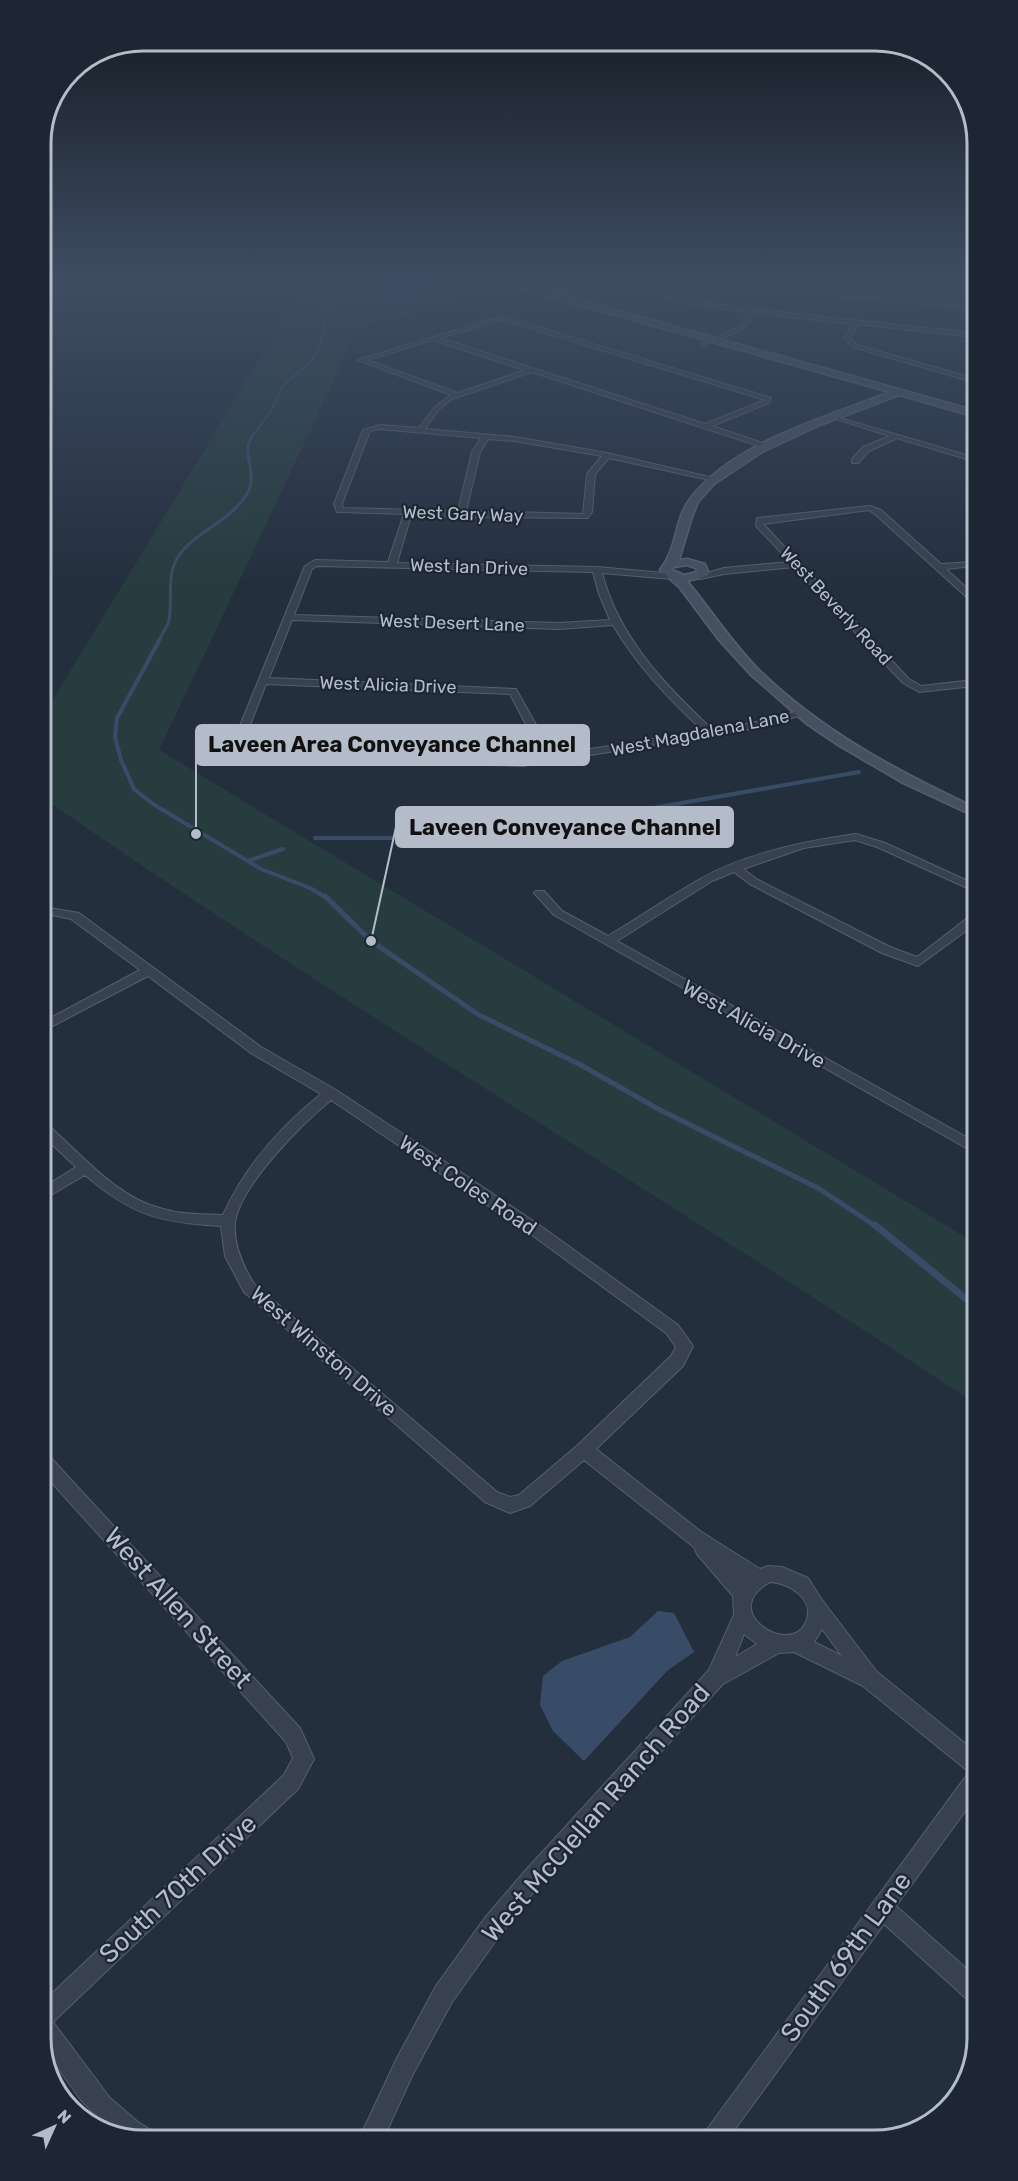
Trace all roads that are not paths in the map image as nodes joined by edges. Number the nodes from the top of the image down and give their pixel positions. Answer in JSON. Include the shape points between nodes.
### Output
{"nodes":[{"id":1,"x":418,"y":381,"type":"edge"},
{"id":2,"x":500,"y":381,"type":"edge"},
{"id":3,"x":565,"y":381,"type":"edge"},
{"id":4,"x":709,"y":381,"type":"edge"},
{"id":5,"x":834,"y":381,"type":"edge"},
{"id":6,"x":859,"y":381,"type":"edge"},
{"id":7,"x":898,"y":392,"type":"junction"},
{"id":8,"x":457,"y":395,"type":"junction"},
{"id":9,"x":887,"y":396,"type":"junction"},
{"id":10,"x":967,"y":411,"type":"edge"},
{"id":11,"x":835,"y":417,"type":"junction"},
{"id":12,"x":967,"y":419,"type":"edge"},
{"id":13,"x":705,"y":426,"type":"junction"},
{"id":14,"x":421,"y":430,"type":"junction"},
{"id":15,"x":896,"y":435,"type":"junction"},
{"id":16,"x":486,"y":436,"type":"junction"},
{"id":17,"x":768,"y":446,"type":"junction"},
{"id":18,"x":607,"y":455,"type":"junction"},
{"id":19,"x":967,"y":457,"type":"edge"},
{"id":20,"x":855,"y":461,"type":"dead end"},
{"id":21,"x":714,"y":479,"type":"junction"},
{"id":22,"x":408,"y":513,"type":"junction"},
{"id":23,"x":460,"y":515,"type":"junction"},
{"id":24,"x":680,"y":543,"type":"junction"},
{"id":25,"x":392,"y":564,"type":"junction"},
{"id":26,"x":797,"y":564,"type":"junction"},
{"id":27,"x":967,"y":565,"type":"edge"},
{"id":28,"x":939,"y":567,"type":"junction"},
{"id":29,"x":597,"y":570,"type":"junction"},
{"id":30,"x":697,"y":570,"type":"junction"},
{"id":31,"x":672,"y":571,"type":"junction"},
{"id":32,"x":967,"y":593,"type":"edge"},
{"id":33,"x":698,"y":602,"type":"junction"},
{"id":34,"x":288,"y":617,"type":"junction"},
{"id":35,"x":616,"y":622,"type":"junction"},
{"id":36,"x":264,"y":681,"type":"junction"},
{"id":37,"x":967,"y":685,"type":"edge"},
{"id":38,"x":803,"y":713,"type":"junction"},
{"id":39,"x":711,"y":733,"type":"junction"},
{"id":40,"x":550,"y":760,"type":"junction"},
{"id":41,"x":967,"y":808,"type":"edge"},
{"id":42,"x":734,"y":867,"type":"junction"},
{"id":43,"x":967,"y":885,"type":"edge"},
{"id":44,"x":540,"y":893,"type":"dead end"},
{"id":45,"x":51,"y":912,"type":"edge"},
{"id":46,"x":967,"y":924,"type":"edge"},
{"id":47,"x":608,"y":942,"type":"junction"},
{"id":48,"x":149,"y":970,"type":"junction"},
{"id":49,"x":51,"y":1024,"type":"edge"},
{"id":50,"x":331,"y":1093,"type":"junction"},
{"id":51,"x":51,"y":1134,"type":"edge"},
{"id":52,"x":967,"y":1144,"type":"edge"},
{"id":53,"x":87,"y":1167,"type":"junction"},
{"id":54,"x":51,"y":1190,"type":"edge"},
{"id":55,"x":228,"y":1221,"type":"junction"},
{"id":56,"x":584,"y":1450,"type":"junction"},
{"id":57,"x":51,"y":1470,"type":"edge"},
{"id":58,"x":510,"y":1505,"type":"joint"},
{"id":59,"x":694,"y":1537,"type":"junction"},
{"id":60,"x":757,"y":1577,"type":"junction"},
{"id":61,"x":742,"y":1593,"type":"junction"},
{"id":62,"x":816,"y":1606,"type":"junction"},
{"id":63,"x":743,"y":1616,"type":"junction"},
{"id":64,"x":787,"y":1643,"type":"junction"},
{"id":65,"x":716,"y":1677,"type":"junction"},
{"id":66,"x":870,"y":1679,"type":"junction"},
{"id":67,"x":967,"y":1758,"type":"edge"},
{"id":68,"x":304,"y":1759,"type":"joint"},
{"id":69,"x":967,"y":1792,"type":"edge"},
{"id":70,"x":882,"y":1908,"type":"junction"},
{"id":71,"x":967,"y":1984,"type":"edge"},
{"id":72,"x":51,"y":2009,"type":"edge"},
{"id":73,"x":51,"y":2038,"type":"edge"},
{"id":74,"x":125,"y":2128,"type":"edge"},
{"id":75,"x":375,"y":2130,"type":"edge"},
{"id":76,"x":720,"y":2130,"type":"edge"}],
"edges":[{"from":1,"to":8,"type":"street"},
{"from":2,"to":8,"type":"street"},
{"from":3,"to":13,"type":"street"},
{"from":4,"to":13,"type":"street","via":[[769,399]]},
{"from":5,"to":9,"type":"main road"},
{"from":6,"to":7,"type":"main road"},
{"from":7,"to":9,"type":"main road"},
{"from":7,"to":10,"type":"main road"},
{"from":8,"to":14,"type":"street","via":[[440,406]]},
{"from":9,"to":11,"type":"main road"},
{"from":9,"to":12,"type":"main road"},
{"from":11,"to":15,"type":"street"},
{"from":11,"to":17,"type":"main road"},
{"from":13,"to":17,"type":"street"},
{"from":14,"to":16,"type":"street"},
{"from":14,"to":22,"type":"street","name":"West Gary Way","via":[[367,430],[338,504],[340,510]]},
{"from":15,"to":19,"type":"street"},
{"from":15,"to":20,"type":"street","via":[[866,449]]},
{"from":16,"to":18,"type":"street"},
{"from":16,"to":23,"type":"street","via":[[476,453]]},
{"from":17,"to":21,"type":"main road"},
{"from":18,"to":21,"type":"street"},
{"from":18,"to":23,"type":"street","name":"West Gary Way","via":[[591,474],[585,516]]},
{"from":21,"to":24,"type":"main road","via":[[688,510]]},
{"from":22,"to":23,"type":"street","name":"West Gary Way"},
{"from":22,"to":25,"type":"street"},
{"from":24,"to":30,"type":"main road"},
{"from":24,"to":31,"type":"main road"},
{"from":25,"to":29,"type":"street","name":"West Ian Drive"},
{"from":25,"to":34,"type":"street","name":"West Ian Drive","via":[[315,563],[308,568]]},
{"from":26,"to":28,"type":"street","name":"West Beverly Road","via":[[759,524],[760,520],[870,508]]},
{"from":26,"to":30,"type":"street"},
{"from":26,"to":37,"type":"street","name":"West Beverly Road","via":[[906,681],[919,689]]},
{"from":27,"to":28,"type":"street"},
{"from":28,"to":32,"type":"street"},
{"from":29,"to":31,"type":"street","name":"West Ian Drive"},
{"from":29,"to":35,"type":"street"},
{"from":30,"to":31,"type":"main road"},
{"from":30,"to":33,"type":"main road","via":[[694,585]]},
{"from":31,"to":33,"type":"main road"},
{"from":33,"to":38,"type":"main road","via":[[730,646]]},
{"from":34,"to":35,"type":"street","name":"West Desert Lane","via":[[559,626]]},
{"from":34,"to":36,"type":"street"},
{"from":35,"to":39,"type":"street","via":[[670,695]]},
{"from":36,"to":40,"type":"street","name":"West Alicia Drive","via":[[513,691]]},
{"from":36,"to":40,"type":"street","name":"West Magdalena Lane","via":[[238,743],[239,752],[461,762]]},
{"from":38,"to":39,"type":"street","name":"West Magdalena Lane"},
{"from":38,"to":41,"type":"main road","via":[[883,765]]},
{"from":39,"to":40,"type":"street","name":"West Magdalena Lane"},
{"from":42,"to":43,"type":"street","via":[[803,845],[856,837]]},
{"from":42,"to":46,"type":"street","via":[[764,887],[886,950],[918,962]]},
{"from":42,"to":47,"type":"street"},
{"from":44,"to":47,"type":"street","name":"West Alicia Drive","via":[[558,913]]},
{"from":45,"to":48,"type":"street","name":"West Coles Road","via":[[75,916]]},
{"from":47,"to":52,"type":"street","name":"West Alicia Drive"},
{"from":48,"to":49,"type":"street"},
{"from":48,"to":50,"type":"street","name":"West Coles Road","via":[[256,1050]]},
{"from":50,"to":55,"type":"street","via":[[286,1132],[238,1196]]},
{"from":50,"to":56,"type":"street","name":"West Coles Road","via":[[537,1231],[672,1329],[685,1346],[677,1361]]},
{"from":51,"to":53,"type":"street"},
{"from":53,"to":54,"type":"street"},
{"from":53,"to":55,"type":"street","via":[[144,1209],[175,1218]]},
{"from":55,"to":58,"type":"street","name":"West Winston Drive","via":[[228,1245],[235,1268],[249,1288],[491,1497]]},
{"from":56,"to":58,"type":"street","name":"West Coles Road","via":[[524,1501]]},
{"from":56,"to":59,"type":"street"},
{"from":57,"to":68,"type":"street","name":"West Allen Street","via":[[293,1735]]},
{"from":59,"to":60,"type":"street"},
{"from":59,"to":61,"type":"street"},
{"from":60,"to":61,"type":"street"},
{"from":60,"to":62,"type":"street","via":[[774,1574],[792,1578],[803,1585]]},
{"from":61,"to":63,"type":"street"},
{"from":62,"to":64,"type":"street","via":[[813,1629],[806,1637]]},
{"from":62,"to":66,"type":"street"},
{"from":63,"to":64,"type":"street","via":[[759,1636]]},
{"from":63,"to":65,"type":"street"},
{"from":64,"to":65,"type":"street"},
{"from":64,"to":66,"type":"street"},
{"from":65,"to":75,"type":"street","name":"West McClellan Ranch Road","via":[[492,1927],[444,1994]]},
{"from":66,"to":67,"type":"street"},
{"from":68,"to":72,"type":"street","name":"South 70th Drive","via":[[291,1782]]},
{"from":69,"to":70,"type":"street","name":"South 69th Lane"},
{"from":70,"to":71,"type":"street"},
{"from":70,"to":76,"type":"street","name":"South 69th Lane"},
{"from":73,"to":74,"type":"street","via":[[86,2090]]}]}
